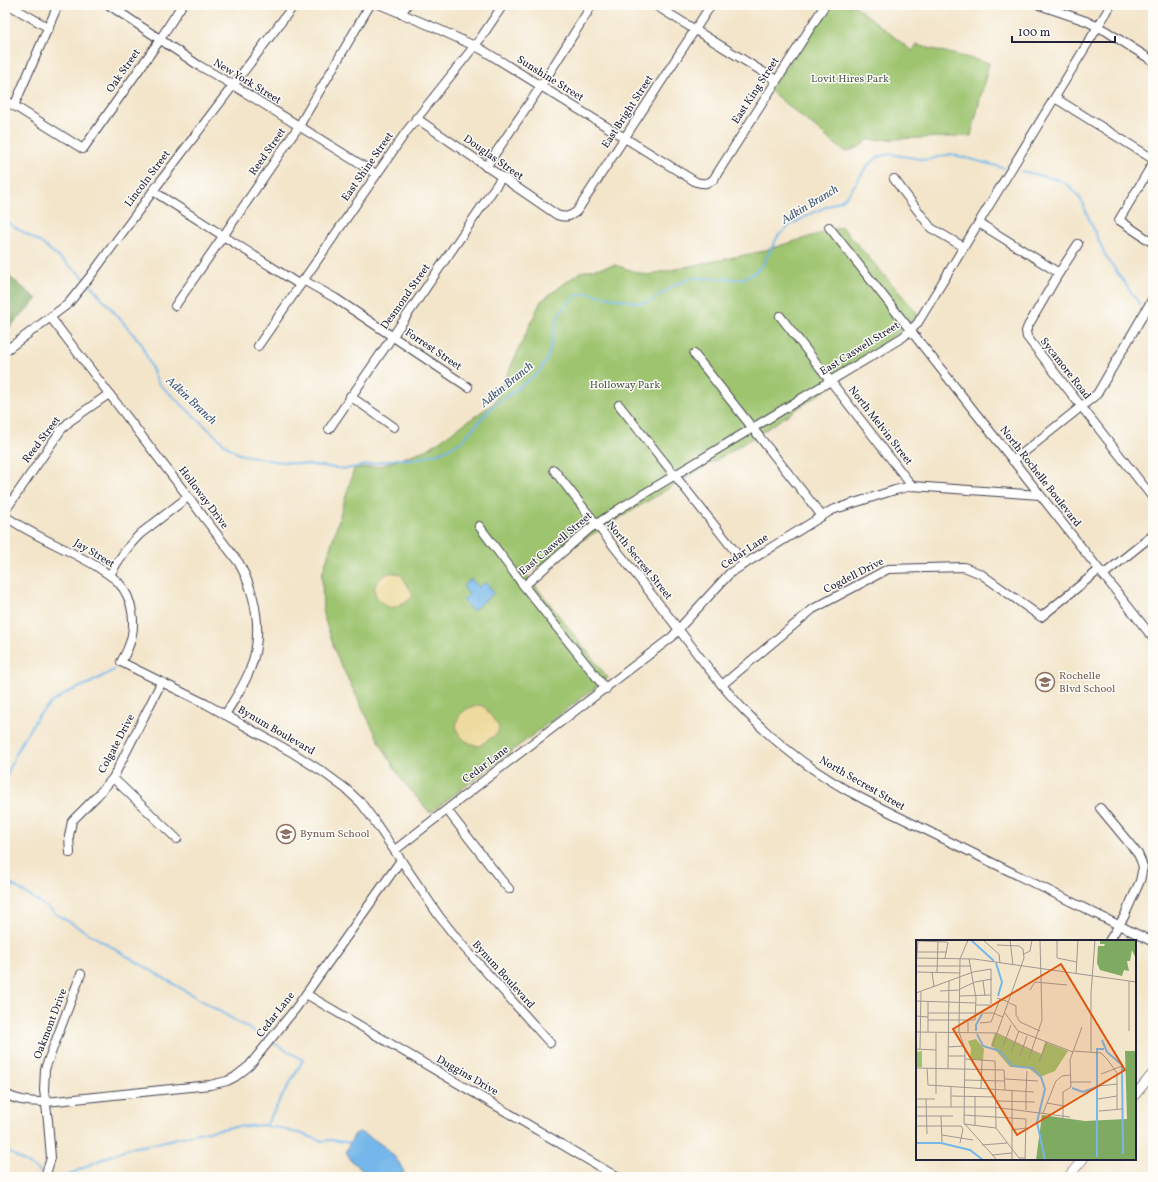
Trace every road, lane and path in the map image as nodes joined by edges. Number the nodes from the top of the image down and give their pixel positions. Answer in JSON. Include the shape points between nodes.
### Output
{"nodes":[{"id":1,"x":9,"y":5,"type":"edge"},
{"id":2,"x":58,"y":5,"type":"edge"},
{"id":3,"x":109,"y":5,"type":"edge"},
{"id":4,"x":182,"y":5,"type":"edge"},
{"id":5,"x":294,"y":5,"type":"edge"},
{"id":6,"x":370,"y":5,"type":"edge"},
{"id":7,"x":381,"y":5,"type":"edge"},
{"id":8,"x":407,"y":5,"type":"edge"},
{"id":9,"x":503,"y":5,"type":"edge"},
{"id":10,"x":592,"y":5,"type":"edge"},
{"id":11,"x":655,"y":5,"type":"edge"},
{"id":12,"x":711,"y":5,"type":"edge"},
{"id":13,"x":825,"y":5,"type":"edge"},
{"id":14,"x":1040,"y":5,"type":"edge"},
{"id":15,"x":1111,"y":5,"type":"edge"},
{"id":16,"x":401,"y":14,"type":"junction"},
{"id":17,"x":1098,"y":27,"type":"junction"},
{"id":18,"x":48,"y":28,"type":"junction"},
{"id":19,"x":694,"y":30,"type":"junction"},
{"id":20,"x":159,"y":40,"type":"junction"},
{"id":21,"x":474,"y":46,"type":"junction"},
{"id":22,"x":1153,"y":61,"type":"edge"},
{"id":23,"x":776,"y":80,"type":"junction"},
{"id":24,"x":233,"y":86,"type":"junction"},
{"id":25,"x":541,"y":86,"type":"junction"},
{"id":26,"x":1055,"y":98,"type":"junction"},
{"id":27,"x":5,"y":100,"type":"edge"},
{"id":28,"x":14,"y":106,"type":"junction"},
{"id":29,"x":416,"y":118,"type":"junction"},
{"id":30,"x":299,"y":126,"type":"junction"},
{"id":31,"x":624,"y":138,"type":"junction"},
{"id":32,"x":1153,"y":159,"type":"edge"},
{"id":33,"x":1153,"y":163,"type":"edge"},
{"id":34,"x":486,"y":166,"type":"junction"},
{"id":35,"x":376,"y":174,"type":"junction"},
{"id":36,"x":502,"y":177,"type":"junction"},
{"id":37,"x":894,"y":179,"type":"dead end"},
{"id":38,"x":702,"y":184,"type":"joint"},
{"id":39,"x":153,"y":192,"type":"junction"},
{"id":40,"x":557,"y":214,"type":"joint"},
{"id":41,"x":979,"y":223,"type":"junction"},
{"id":42,"x":829,"y":227,"type":"dead end"},
{"id":43,"x":223,"y":236,"type":"junction"},
{"id":44,"x":1153,"y":243,"type":"edge"},
{"id":45,"x":1078,"y":244,"type":"dead end"},
{"id":46,"x":964,"y":247,"type":"junction"},
{"id":47,"x":1059,"y":273,"type":"junction"},
{"id":48,"x":302,"y":282,"type":"junction"},
{"id":49,"x":1153,"y":298,"type":"edge"},
{"id":50,"x":175,"y":306,"type":"dead end"},
{"id":51,"x":780,"y":316,"type":"dead end"},
{"id":52,"x":51,"y":318,"type":"junction"},
{"id":53,"x":910,"y":330,"type":"junction"},
{"id":54,"x":392,"y":336,"type":"junction"},
{"id":55,"x":258,"y":346,"type":"dead end"},
{"id":56,"x":5,"y":351,"type":"edge"},
{"id":57,"x":694,"y":354,"type":"dead end"},
{"id":58,"x":830,"y":381,"type":"junction"},
{"id":59,"x":468,"y":387,"type":"dead end"},
{"id":60,"x":109,"y":394,"type":"junction"},
{"id":61,"x":350,"y":396,"type":"junction"},
{"id":62,"x":619,"y":405,"type":"dead end"},
{"id":63,"x":1080,"y":407,"type":"junction"},
{"id":64,"x":394,"y":427,"type":"dead end"},
{"id":65,"x":752,"y":428,"type":"junction"},
{"id":66,"x":329,"y":429,"type":"dead end"},
{"id":67,"x":1013,"y":461,"type":"junction"},
{"id":68,"x":554,"y":470,"type":"dead end"},
{"id":69,"x":674,"y":476,"type":"junction"},
{"id":70,"x":912,"y":486,"type":"junction"},
{"id":71,"x":1040,"y":496,"type":"junction"},
{"id":72,"x":188,"y":497,"type":"junction"},
{"id":73,"x":1153,"y":498,"type":"edge"},
{"id":74,"x":5,"y":511,"type":"edge"},
{"id":75,"x":5,"y":516,"type":"edge"},
{"id":76,"x":822,"y":516,"type":"junction"},
{"id":77,"x":596,"y":524,"type":"junction"},
{"id":78,"x":479,"y":526,"type":"dead end"},
{"id":79,"x":1153,"y":535,"type":"edge"},
{"id":80,"x":745,"y":564,"type":"junction"},
{"id":81,"x":1101,"y":572,"type":"junction"},
{"id":82,"x":110,"y":575,"type":"junction"},
{"id":83,"x":524,"y":586,"type":"junction"},
{"id":84,"x":678,"y":630,"type":"junction"},
{"id":85,"x":1153,"y":638,"type":"edge"},
{"id":86,"x":122,"y":662,"type":"joint"},
{"id":87,"x":161,"y":683,"type":"junction"},
{"id":88,"x":722,"y":685,"type":"junction"},
{"id":89,"x":606,"y":689,"type":"junction"},
{"id":90,"x":225,"y":715,"type":"junction"},
{"id":91,"x":113,"y":778,"type":"junction"},
{"id":92,"x":1100,"y":808,"type":"dead end"},
{"id":93,"x":446,"y":810,"type":"junction"},
{"id":94,"x":177,"y":839,"type":"dead end"},
{"id":95,"x":395,"y":850,"type":"junction"},
{"id":96,"x":70,"y":853,"type":"dead end"},
{"id":97,"x":401,"y":860,"type":"junction"},
{"id":98,"x":509,"y":889,"type":"dead end"},
{"id":99,"x":1118,"y":925,"type":"junction"},
{"id":100,"x":1110,"y":940,"type":"edge"},
{"id":101,"x":1153,"y":942,"type":"edge"},
{"id":102,"x":81,"y":974,"type":"dead end"},
{"id":103,"x":306,"y":994,"type":"junction"},
{"id":104,"x":550,"y":1043,"type":"dead end"},
{"id":105,"x":1153,"y":1073,"type":"edge"},
{"id":106,"x":5,"y":1094,"type":"edge"},
{"id":107,"x":1136,"y":1094,"type":"edge"},
{"id":108,"x":46,"y":1102,"type":"junction"},
{"id":109,"x":1082,"y":1160,"type":"edge"},
{"id":110,"x":45,"y":1177,"type":"edge"},
{"id":111,"x":617,"y":1177,"type":"edge"},
{"id":112,"x":1068,"y":1177,"type":"edge"}],
"edges":[{"from":1,"to":18,"type":"street"},
{"from":2,"to":18,"type":"street"},
{"from":3,"to":20,"type":"street","name":"New York Street"},
{"from":4,"to":20,"type":"street","name":"Oak Street"},
{"from":5,"to":24,"type":"street","name":"Lincoln Street"},
{"from":6,"to":30,"type":"street","name":"Reed Street"},
{"from":7,"to":16,"type":"street","name":"Sunshine Street"},
{"from":8,"to":16,"type":"street"},
{"from":9,"to":21,"type":"street","name":"East Shine Street"},
{"from":10,"to":25,"type":"street"},
{"from":11,"to":19,"type":"street"},
{"from":12,"to":19,"type":"street","name":"East Bright Street"},
{"from":13,"to":23,"type":"street","name":"East King Street"},
{"from":14,"to":17,"type":"street","via":[[1078,17]]},
{"from":15,"to":17,"type":"street","name":"East Caswell Street"},
{"from":16,"to":21,"type":"street","name":"Sunshine Street"},
{"from":17,"to":22,"type":"street"},
{"from":17,"to":26,"type":"street","name":"East Caswell Street"},
{"from":18,"to":28,"type":"street"},
{"from":19,"to":23,"type":"street"},
{"from":19,"to":31,"type":"street","name":"East Bright Street"},
{"from":20,"to":24,"type":"street","name":"New York Street"},
{"from":20,"to":28,"type":"street","name":"Oak Street","via":[[83,149]]},
{"from":21,"to":25,"type":"street","name":"Sunshine Street"},
{"from":21,"to":29,"type":"street","name":"East Shine Street"},
{"from":23,"to":38,"type":"street","name":"East King Street","via":[[713,180]]},
{"from":24,"to":30,"type":"street","name":"New York Street"},
{"from":24,"to":39,"type":"street","name":"Lincoln Street"},
{"from":25,"to":31,"type":"street","name":"Sunshine Street"},
{"from":25,"to":34,"type":"street"},
{"from":26,"to":32,"type":"street"},
{"from":26,"to":41,"type":"street","name":"East Caswell Street"},
{"from":27,"to":28,"type":"street"},
{"from":29,"to":34,"type":"street","name":"Douglas Street"},
{"from":29,"to":35,"type":"street","name":"East Shine Street"},
{"from":30,"to":35,"type":"street","name":"New York Street"},
{"from":30,"to":43,"type":"street","name":"Reed Street"},
{"from":31,"to":38,"type":"street","name":"Sunshine Street"},
{"from":31,"to":40,"type":"street","name":"East Bright Street","via":[[577,211],[571,216],[562,217]]},
{"from":33,"to":44,"type":"street","via":[[1119,220]]},
{"from":34,"to":36,"type":"street","name":"Douglas Street"},
{"from":35,"to":48,"type":"street","name":"East Shine Street"},
{"from":36,"to":40,"type":"street","name":"Douglas Street"},
{"from":36,"to":54,"type":"street","name":"Desmond Street"},
{"from":37,"to":46,"type":"street","via":[[931,228]]},
{"from":39,"to":43,"type":"street","name":"Forrest Street"},
{"from":39,"to":52,"type":"street","name":"Lincoln Street","via":[[68,304]]},
{"from":41,"to":46,"type":"street","name":"East Caswell Street"},
{"from":41,"to":47,"type":"street"},
{"from":42,"to":53,"type":"street","name":"North Rochelle Boulevard"},
{"from":43,"to":48,"type":"street","name":"Forrest Street"},
{"from":43,"to":50,"type":"street","name":"Reed Street"},
{"from":45,"to":47,"type":"street","name":"Sycamore Road"},
{"from":46,"to":53,"type":"street","name":"East Caswell Street","via":[[917,324]]},
{"from":47,"to":63,"type":"street","name":"Sycamore Road","via":[[1028,326],[1027,338]]},
{"from":48,"to":54,"type":"street","name":"Forrest Street","via":[[335,298]]},
{"from":48,"to":55,"type":"street","name":"East Shine Street"},
{"from":49,"to":63,"type":"street","via":[[1097,394]]},
{"from":51,"to":58,"type":"street","name":"North Melvin Street"},
{"from":52,"to":56,"type":"street","name":"Lincoln Street"},
{"from":52,"to":60,"type":"street","name":"Holloway Drive"},
{"from":53,"to":58,"type":"street","name":"East Caswell Street","via":[[903,337]]},
{"from":53,"to":67,"type":"street","name":"North Rochelle Boulevard"},
{"from":54,"to":59,"type":"street","name":"Forrest Street"},
{"from":54,"to":61,"type":"street","name":"Desmond Street"},
{"from":57,"to":65,"type":"street"},
{"from":58,"to":65,"type":"street","name":"East Caswell Street"},
{"from":58,"to":70,"type":"street","name":"North Melvin Street"},
{"from":60,"to":72,"type":"street","name":"Holloway Drive"},
{"from":60,"to":74,"type":"street","name":"Reed Street","via":[[61,430]]},
{"from":61,"to":64,"type":"street"},
{"from":61,"to":66,"type":"street","name":"Desmond Street"},
{"from":62,"to":69,"type":"street"},
{"from":63,"to":67,"type":"street"},
{"from":63,"to":73,"type":"street","name":"Sycamore Road"},
{"from":65,"to":69,"type":"street","name":"East Caswell Street"},
{"from":65,"to":76,"type":"street"},
{"from":67,"to":71,"type":"street","name":"North Rochelle Boulevard"},
{"from":68,"to":77,"type":"street","name":"North Secrest Street"},
{"from":69,"to":77,"type":"street","name":"East Caswell Street"},
{"from":69,"to":80,"type":"street"},
{"from":70,"to":71,"type":"street","name":"Cedar Lane"},
{"from":70,"to":76,"type":"street","name":"Cedar Lane","via":[[832,510]]},
{"from":71,"to":81,"type":"street","name":"North Rochelle Boulevard"},
{"from":72,"to":82,"type":"street","via":[[134,540]]},
{"from":72,"to":90,"type":"street","name":"Holloway Drive","via":[[239,563],[256,609],[256,642],[249,674]]},
{"from":75,"to":82,"type":"street","name":"Jay Street","via":[[25,530],[69,551]]},
{"from":76,"to":80,"type":"street","name":"Cedar Lane"},
{"from":77,"to":83,"type":"street","name":"East Caswell Street"},
{"from":77,"to":84,"type":"street","name":"North Secrest Street"},
{"from":78,"to":83,"type":"street"},
{"from":79,"to":81,"type":"street"},
{"from":80,"to":84,"type":"street","name":"Cedar Lane","via":[[730,573]]},
{"from":81,"to":85,"type":"street","name":"North Rochelle Boulevard"},
{"from":81,"to":88,"type":"street","name":"Cogdell Drive","via":[[1041,617],[981,574],[964,567],[888,569],[813,609]]},
{"from":82,"to":86,"type":"street","name":"Jay Street","via":[[123,589],[132,612],[132,636]]},
{"from":83,"to":89,"type":"street"},
{"from":84,"to":88,"type":"street","name":"North Secrest Street"},
{"from":84,"to":89,"type":"street","name":"Cedar Lane"},
{"from":86,"to":87,"type":"street","name":"Bynum Boulevard"},
{"from":87,"to":90,"type":"street","name":"Bynum Boulevard"},
{"from":87,"to":91,"type":"street","name":"Colgate Drive"},
{"from":88,"to":99,"type":"street","name":"North Secrest Street","via":[[772,738],[835,784]]},
{"from":89,"to":93,"type":"street","name":"Cedar Lane"},
{"from":90,"to":95,"type":"street","name":"Bynum Boulevard","via":[[299,757],[341,785],[361,803]]},
{"from":91,"to":94,"type":"street"},
{"from":91,"to":96,"type":"street","name":"Colgate Drive","via":[[72,822],[69,836]]},
{"from":92,"to":99,"type":"street","via":[[1138,854],[1143,868],[1140,881]]},
{"from":93,"to":95,"type":"street","name":"Cedar Lane"},
{"from":93,"to":98,"type":"street"},
{"from":95,"to":97,"type":"street"},
{"from":97,"to":103,"type":"street","name":"Cedar Lane"},
{"from":97,"to":104,"type":"street","name":"Bynum Boulevard","via":[[462,945]]},
{"from":99,"to":100,"type":"street"},
{"from":99,"to":101,"type":"street","name":"North Secrest Street"},
{"from":102,"to":108,"type":"street","name":"Oakmont Drive","via":[[45,1069]]},
{"from":103,"to":108,"type":"street","name":"Cedar Lane","via":[[249,1066],[227,1081],[173,1090]]},
{"from":103,"to":111,"type":"street","name":"Duggins Drive"},
{"from":105,"to":107,"type":"street"},
{"from":106,"to":108,"type":"street","name":"Cedar Lane","via":[[28,1102]]},
{"from":108,"to":110,"type":"street","name":"Oakmont Drive","via":[[51,1158]]},
{"from":109,"to":112,"type":"street"}]}
